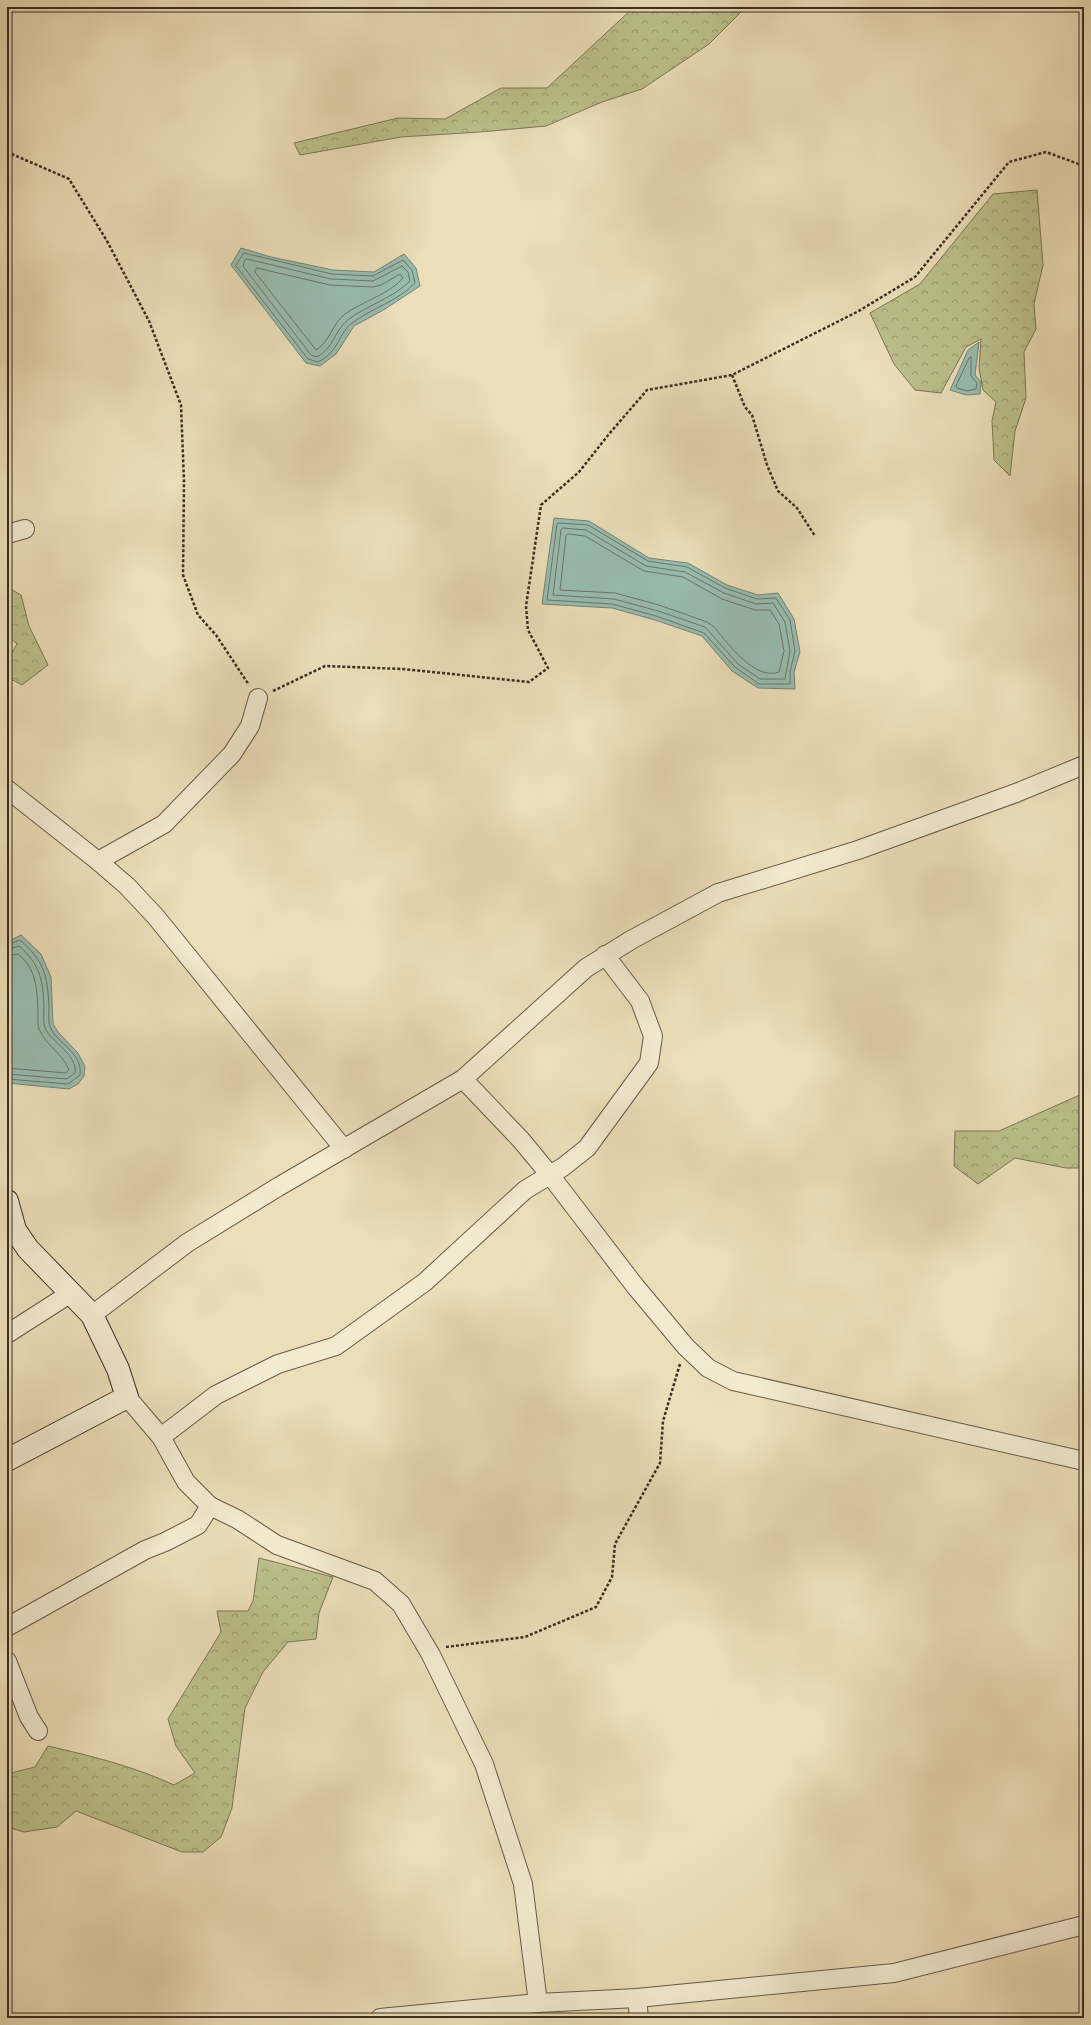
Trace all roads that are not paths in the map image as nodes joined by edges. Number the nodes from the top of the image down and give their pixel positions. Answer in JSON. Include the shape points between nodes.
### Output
{"nodes":[{"id":1,"x":25,"y":529,"type":"dead end"},
{"id":2,"x":7,"y":534,"type":"edge"},
{"id":3,"x":258,"y":698,"type":"road end"},
{"id":4,"x":1084,"y":765,"type":"edge"},
{"id":5,"x":7,"y":789,"type":"edge"},
{"id":6,"x":98,"y":861,"type":"junction"},
{"id":7,"x":605,"y":955,"type":"junction"},
{"id":8,"x":463,"y":1079,"type":"junction"},
{"id":9,"x":344,"y":1149,"type":"junction"},
{"id":10,"x":550,"y":1175,"type":"junction"},
{"id":11,"x":7,"y":1201,"type":"edge"},
{"id":12,"x":71,"y":1293,"type":"junction"},
{"id":13,"x":92,"y":1315,"type":"junction"},
{"id":14,"x":7,"y":1334,"type":"edge"},
{"id":15,"x":127,"y":1397,"type":"junction"},
{"id":16,"x":161,"y":1437,"type":"junction"},
{"id":17,"x":7,"y":1460,"type":"edge"},
{"id":18,"x":1084,"y":1461,"type":"edge"},
{"id":19,"x":210,"y":1506,"type":"junction"},
{"id":20,"x":7,"y":1627,"type":"edge"},
{"id":21,"x":7,"y":1661,"type":"edge"},
{"id":22,"x":38,"y":1731,"type":"dead end"},
{"id":23,"x":1084,"y":1925,"type":"edge"},
{"id":24,"x":538,"y":2003,"type":"junction"},
{"id":25,"x":638,"y":2010,"type":"edge"},
{"id":26,"x":380,"y":2018,"type":"edge"}],
"edges":[{"from":1,"to":2,"type":"street"},
{"from":3,"to":6,"type":"street","via":[[250,726],[232,754],[169,819],[158,828]]},
{"from":4,"to":7,"type":"street","via":[[1016,793],[858,850],[718,893]]},
{"from":5,"to":6,"type":"street"},
{"from":6,"to":9,"type":"street","via":[[127,886],[156,917]]},
{"from":7,"to":8,"type":"street","via":[[586,968]]},
{"from":7,"to":10,"type":"street","via":[[640,1001],[653,1036],[649,1063],[587,1148]]},
{"from":8,"to":9,"type":"street"},
{"from":8,"to":10,"type":"street","via":[[521,1140]]},
{"from":9,"to":13,"type":"street","via":[[187,1243]]},
{"from":10,"to":16,"type":"street","via":[[525,1190],[425,1282],[336,1346],[278,1364],[216,1395]]},
{"from":10,"to":18,"type":"street","via":[[635,1286],[686,1347],[708,1368],[733,1381]]},
{"from":11,"to":12,"type":"street","via":[[14,1230],[28,1249]]},
{"from":12,"to":13,"type":"street"},
{"from":12,"to":14,"type":"street"},
{"from":13,"to":15,"type":"street","via":[[118,1368]]},
{"from":15,"to":16,"type":"street"},
{"from":15,"to":17,"type":"street"},
{"from":16,"to":19,"type":"street","via":[[186,1482]]},
{"from":19,"to":20,"type":"street","via":[[198,1525],[145,1550]]},
{"from":19,"to":24,"type":"street","via":[[237,1519],[277,1545],[375,1580],[401,1604],[431,1655],[484,1764],[522,1884]]},
{"from":21,"to":22,"type":"street","via":[[29,1717]]},
{"from":23,"to":25,"type":"street","via":[[894,1973]]},
{"from":24,"to":25,"type":"street"},
{"from":24,"to":26,"type":"street"}]}
